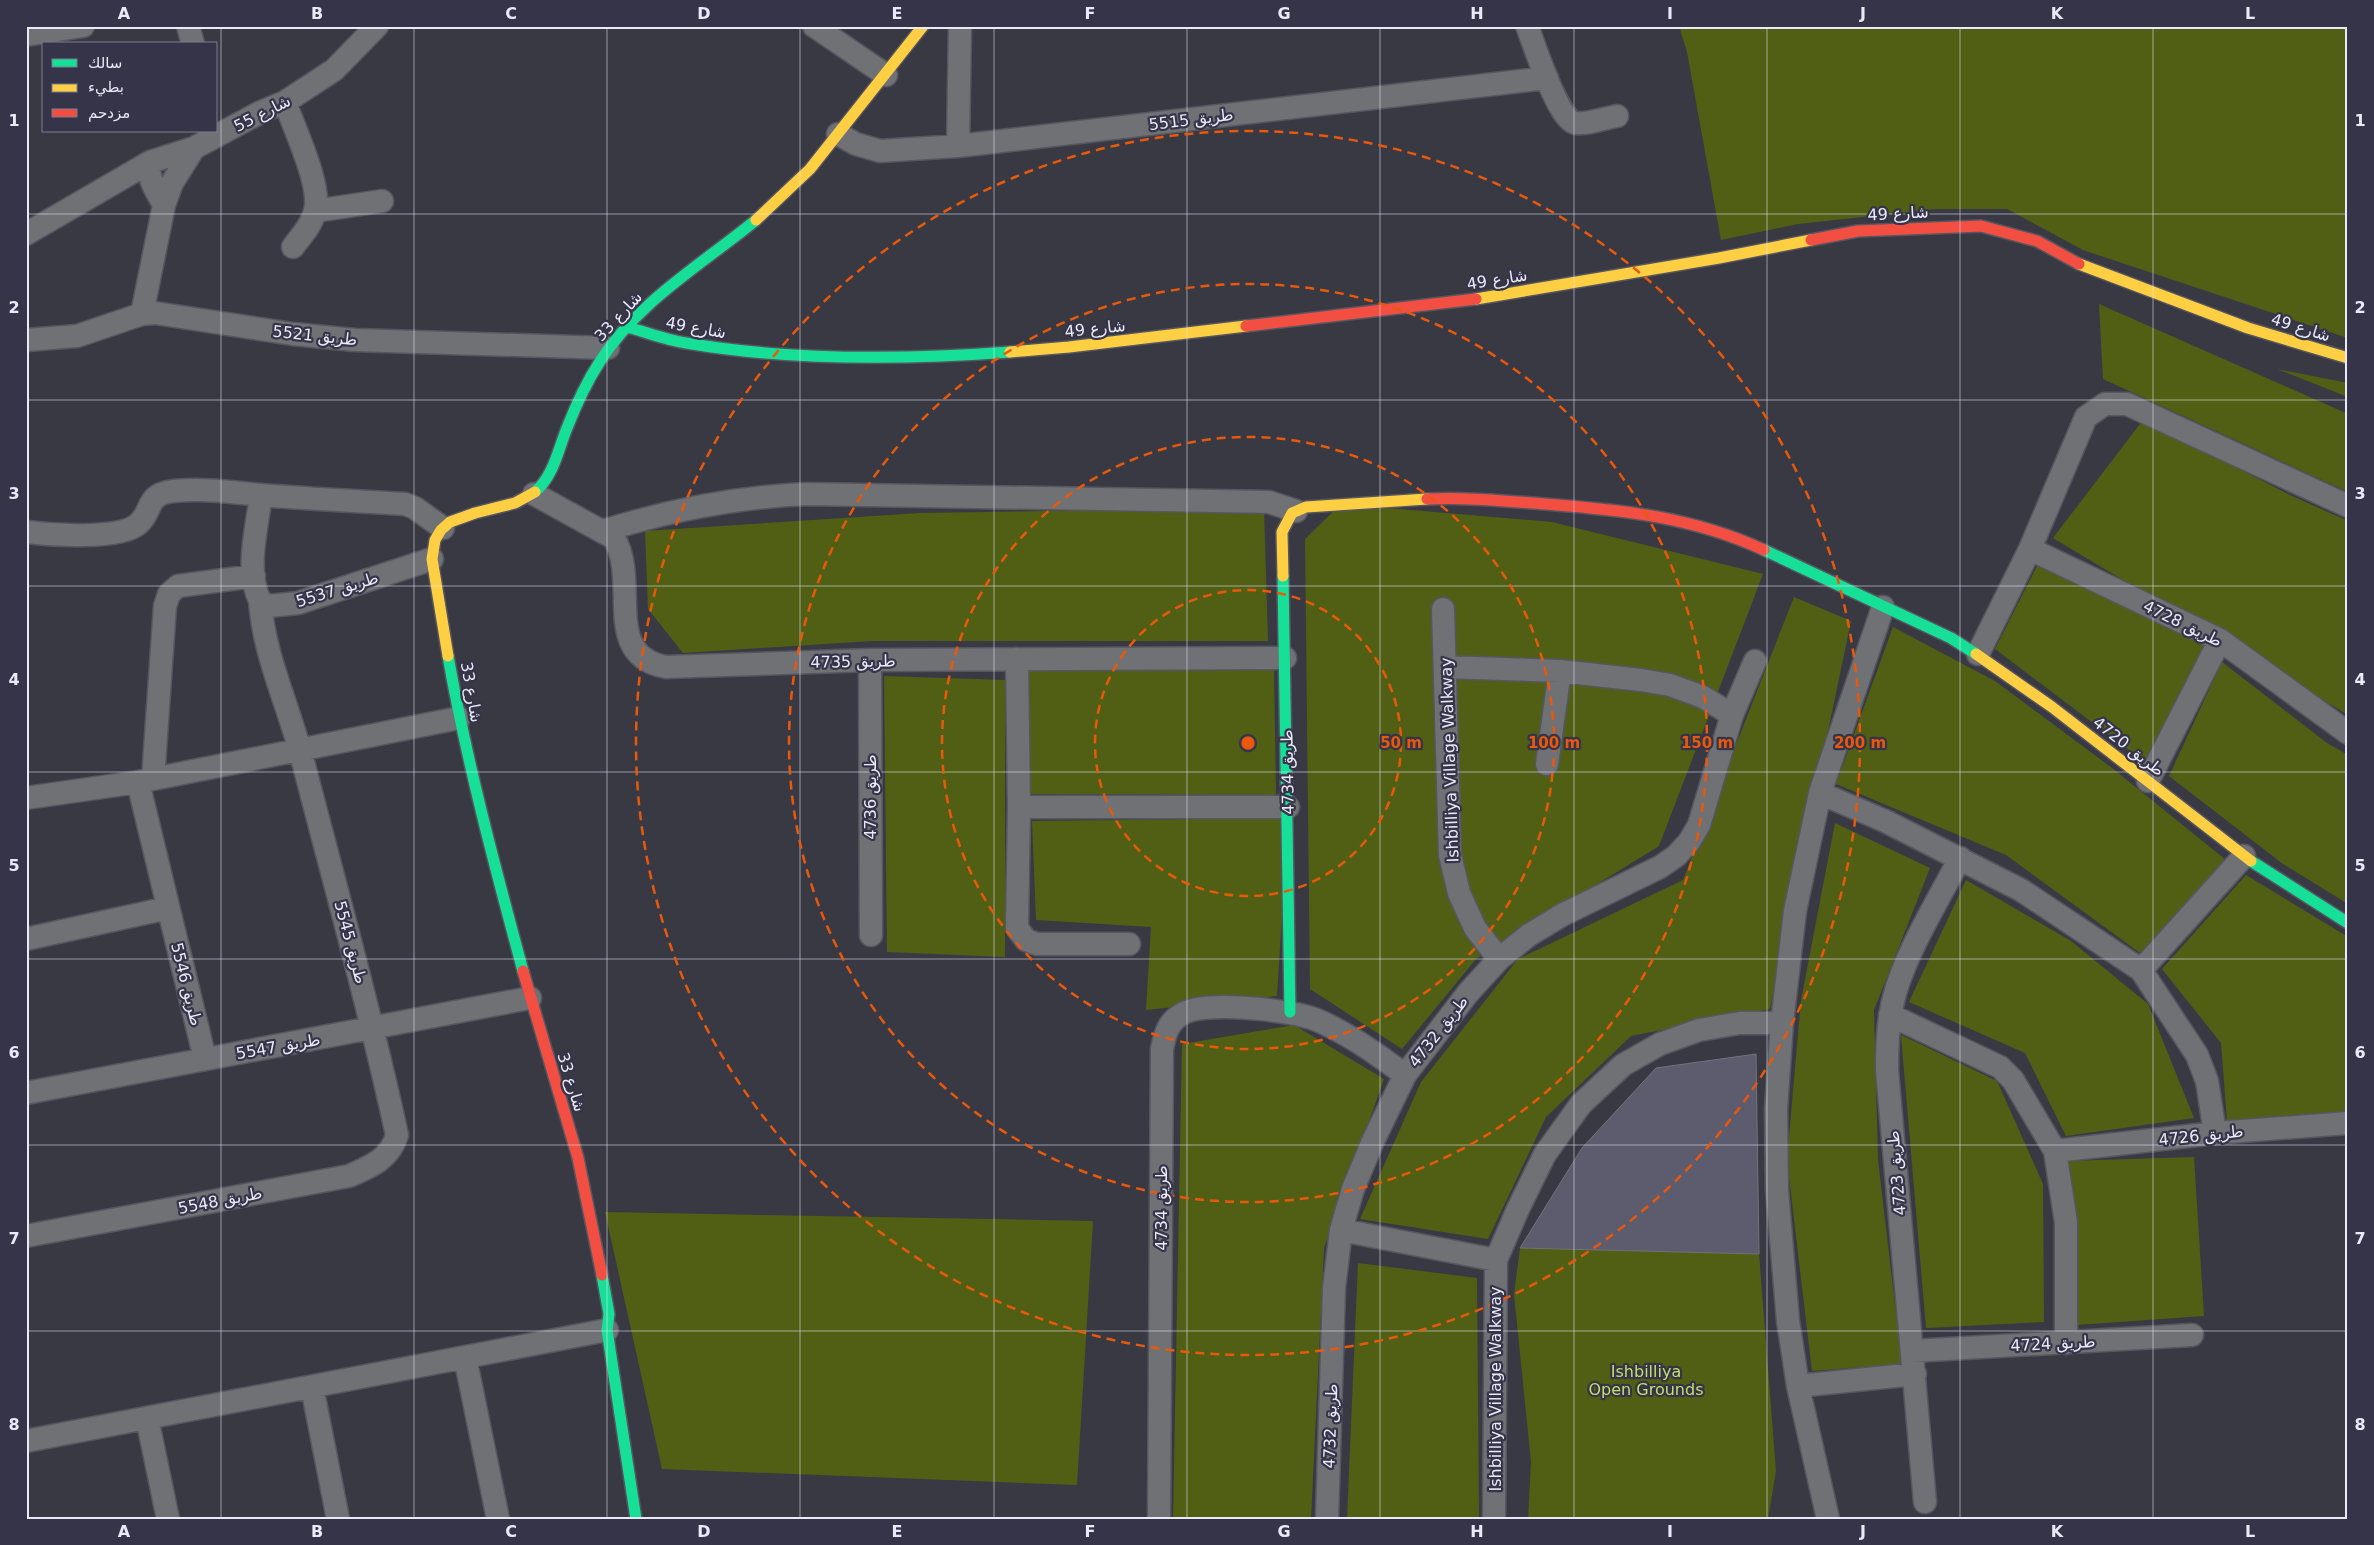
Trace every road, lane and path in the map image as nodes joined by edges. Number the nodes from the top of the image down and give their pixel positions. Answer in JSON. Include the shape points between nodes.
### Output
{"nodes":[{"id":1,"x":83,"y":26,"type":"edge"},
{"id":2,"x":188,"y":26,"type":"edge"},
{"id":3,"x":377,"y":26,"type":"edge"},
{"id":4,"x":814,"y":26,"type":"edge"},
{"id":5,"x":922,"y":26,"type":"edge"},
{"id":6,"x":960,"y":26,"type":"edge"},
{"id":7,"x":1527,"y":26,"type":"edge"},
{"id":8,"x":26,"y":35,"type":"edge"},
{"id":9,"x":192,"y":42,"type":"edge"},
{"id":10,"x":892,"y":68,"type":"junction"},
{"id":11,"x":1547,"y":78,"type":"junction"},
{"id":12,"x":285,"y":102,"type":"junction"},
{"id":13,"x":1617,"y":116,"type":"dead end"},
{"id":14,"x":218,"y":127,"type":"edge"},
{"id":15,"x":212,"y":132,"type":"edge"},
{"id":16,"x":838,"y":134,"type":"junction"},
{"id":17,"x":958,"y":146,"type":"junction"},
{"id":18,"x":194,"y":148,"type":"junction"},
{"id":19,"x":150,"y":162,"type":"junction"},
{"id":20,"x":382,"y":201,"type":"dead end"},
{"id":21,"x":164,"y":204,"type":"junction"},
{"id":22,"x":315,"y":211,"type":"junction"},
{"id":23,"x":26,"y":234,"type":"edge"},
{"id":24,"x":292,"y":247,"type":"dead end"},
{"id":25,"x":142,"y":314,"type":"junction"},
{"id":26,"x":627,"y":327,"type":"junction"},
{"id":27,"x":26,"y":340,"type":"edge"},
{"id":28,"x":608,"y":348,"type":"junction"},
{"id":29,"x":2348,"y":358,"type":"edge"},
{"id":30,"x":534,"y":494,"type":"junction"},
{"id":31,"x":261,"y":495,"type":"junction"},
{"id":32,"x":2348,"y":506,"type":"edge"},
{"id":33,"x":1296,"y":511,"type":"junction"},
{"id":34,"x":443,"y":528,"type":"junction"},
{"id":35,"x":603,"y":531,"type":"junction"},
{"id":36,"x":26,"y":532,"type":"edge"},
{"id":37,"x":2030,"y":549,"type":"junction"},
{"id":38,"x":432,"y":559,"type":"junction"},
{"id":39,"x":254,"y":576,"type":"junction"},
{"id":40,"x":260,"y":601,"type":"junction"},
{"id":41,"x":1884,"y":607,"type":"junction"},
{"id":42,"x":1443,"y":609,"type":"dead end"},
{"id":43,"x":2220,"y":640,"type":"junction"},
{"id":44,"x":1978,"y":654,"type":"junction"},
{"id":45,"x":1284,"y":658,"type":"junction"},
{"id":46,"x":1017,"y":659,"type":"junction"},
{"id":47,"x":870,"y":660,"type":"junction"},
{"id":48,"x":1755,"y":661,"type":"dead end"},
{"id":49,"x":1445,"y":667,"type":"junction"},
{"id":50,"x":1560,"y":671,"type":"junction"},
{"id":51,"x":1732,"y":714,"type":"junction"},
{"id":52,"x":459,"y":718,"type":"junction"},
{"id":53,"x":2348,"y":733,"type":"edge"},
{"id":54,"x":300,"y":750,"type":"junction"},
{"id":55,"x":1547,"y":764,"type":"dead end"},
{"id":56,"x":146,"y":781,"type":"junction"},
{"id":57,"x":2148,"y":781,"type":"junction"},
{"id":58,"x":1820,"y":792,"type":"junction"},
{"id":59,"x":26,"y":798,"type":"edge"},
{"id":60,"x":1019,"y":807,"type":"junction"},
{"id":61,"x":1288,"y":807,"type":"junction"},
{"id":62,"x":2244,"y":856,"type":"junction"},
{"id":63,"x":1960,"y":858,"type":"junction"},
{"id":64,"x":168,"y":908,"type":"junction"},
{"id":65,"x":2348,"y":923,"type":"edge"},
{"id":66,"x":871,"y":934,"type":"dead end"},
{"id":67,"x":26,"y":939,"type":"edge"},
{"id":68,"x":1129,"y":944,"type":"dead end"},
{"id":69,"x":1499,"y":959,"type":"junction"},
{"id":70,"x":2141,"y":970,"type":"junction"},
{"id":71,"x":530,"y":998,"type":"junction"},
{"id":72,"x":1290,"y":1012,"type":"junction"},
{"id":73,"x":1890,"y":1015,"type":"junction"},
{"id":74,"x":1782,"y":1023,"type":"junction"},
{"id":75,"x":373,"y":1028,"type":"junction"},
{"id":76,"x":205,"y":1059,"type":"junction"},
{"id":77,"x":1405,"y":1075,"type":"junction"},
{"id":78,"x":26,"y":1093,"type":"edge"},
{"id":79,"x":2348,"y":1123,"type":"edge"},
{"id":80,"x":2215,"y":1133,"type":"junction"},
{"id":81,"x":397,"y":1135,"type":"joint"},
{"id":82,"x":2055,"y":1151,"type":"junction"},
{"id":83,"x":1341,"y":1230,"type":"junction"},
{"id":84,"x":26,"y":1236,"type":"edge"},
{"id":85,"x":1496,"y":1260,"type":"junction"},
{"id":86,"x":607,"y":1330,"type":"junction"},
{"id":87,"x":2192,"y":1335,"type":"dead end"},
{"id":88,"x":2066,"y":1343,"type":"junction"},
{"id":89,"x":1913,"y":1351,"type":"junction"},
{"id":90,"x":465,"y":1357,"type":"junction"},
{"id":91,"x":1915,"y":1374,"type":"junction"},
{"id":92,"x":1798,"y":1386,"type":"junction"},
{"id":93,"x":312,"y":1387,"type":"junction"},
{"id":94,"x":147,"y":1418,"type":"junction"},
{"id":95,"x":26,"y":1441,"type":"edge"},
{"id":96,"x":1925,"y":1502,"type":"dead end"},
{"id":97,"x":168,"y":1519,"type":"edge"},
{"id":98,"x":338,"y":1519,"type":"edge"},
{"id":99,"x":498,"y":1519,"type":"edge"},
{"id":100,"x":636,"y":1519,"type":"edge"},
{"id":101,"x":1159,"y":1519,"type":"edge"},
{"id":102,"x":1327,"y":1519,"type":"edge"},
{"id":103,"x":1494,"y":1519,"type":"edge"},
{"id":104,"x":1828,"y":1519,"type":"edge"}],
"edges":[{"from":1,"to":8,"type":"street"},
{"from":2,"to":9,"type":"street"},
{"from":3,"to":12,"type":"street","name":"شارع 55","via":[[334,70]]},
{"from":4,"to":10,"type":"street"},
{"from":5,"to":10,"type":"street","name":"شارع 33"},
{"from":6,"to":17,"type":"street"},
{"from":7,"to":11,"type":"street"},
{"from":10,"to":16,"type":"street","name":"شارع 33"},
{"from":11,"to":13,"type":"street","via":[[1568,120],[1583,123]]},
{"from":11,"to":17,"type":"street","name":"طريق 5515"},
{"from":12,"to":14,"type":"street","name":"شارع 55"},
{"from":12,"to":22,"type":"street","via":[[315,185]]},
{"from":15,"to":18,"type":"street","name":"شارع 55"},
{"from":16,"to":17,"type":"street","name":"طريق 5515","via":[[856,144],[880,151]]},
{"from":16,"to":26,"type":"street","name":"شارع 33","via":[[788,193],[670,286]]},
{"from":18,"to":19,"type":"street","name":"شارع 55"},
{"from":18,"to":21,"type":"street","via":[[172,183]]},
{"from":19,"to":21,"type":"street","via":[[150,180]]},
{"from":19,"to":23,"type":"street","name":"شارع 55"},
{"from":20,"to":22,"type":"street"},
{"from":21,"to":25,"type":"street"},
{"from":22,"to":24,"type":"street","via":[[311,222]]},
{"from":25,"to":27,"type":"street","name":"طريق 5521","via":[[77,336]]},
{"from":25,"to":28,"type":"street","name":"طريق 5521","via":[[155,313],[355,340]]},
{"from":26,"to":28,"type":"street","name":"شارع 33"},
{"from":26,"to":29,"type":"street","name":"شارع 49","via":[[685,343],[785,354],[964,355],[1050,349],[1463,301],[1858,232],[1981,226],[2037,241],[2087,268],[2248,328]]},
{"from":28,"to":30,"type":"street","name":"شارع 33","via":[[589,379],[550,474]]},
{"from":30,"to":34,"type":"street","name":"شارع 33","via":[[456,518]]},
{"from":30,"to":35,"type":"street","name":"طريق 4735"},
{"from":31,"to":34,"type":"street","via":[[405,504]]},
{"from":31,"to":36,"type":"street","via":[[215,490],[173,491],[154,497],[143,518],[132,528],[86,536]]},
{"from":31,"to":39,"type":"street","via":[[252,566]]},
{"from":32,"to":37,"type":"street","via":[[2117,402],[2100,406],[2086,417]]},
{"from":33,"to":35,"type":"street","via":[[1269,502],[807,494],[704,505]]},
{"from":33,"to":41,"type":"street","via":[[1306,507],[1461,497],[1612,509],[1681,520],[1755,546]]},
{"from":33,"to":45,"type":"street","name":"طريق 4734","via":[[1282,532]]},
{"from":34,"to":38,"type":"street","name":"شارع 33","via":[[435,540]]},
{"from":35,"to":47,"type":"street","name":"طريق 4735","via":[[614,538],[622,551],[627,634],[644,660],[666,667]]},
{"from":37,"to":43,"type":"street","name":"طريق 4728"},
{"from":37,"to":44,"type":"street"},
{"from":38,"to":40,"type":"street","name":"طريق 5537","via":[[298,603],[269,606]]},
{"from":38,"to":52,"type":"street","name":"شارع 33"},
{"from":39,"to":40,"type":"street","via":[[255,591]]},
{"from":39,"to":56,"type":"street","name":"طريق 5546","via":[[178,586],[169,594],[165,606]]},
{"from":40,"to":54,"type":"street","name":"طريق 5545","via":[[267,650]]},
{"from":41,"to":44,"type":"street","name":"طريق 4720"},
{"from":41,"to":58,"type":"street"},
{"from":42,"to":49,"type":"street","name":"Ishbilliya Village Walkway"},
{"from":43,"to":53,"type":"street","name":"طريق 4728"},
{"from":43,"to":57,"type":"street"},
{"from":44,"to":57,"type":"street","name":"طريق 4720"},
{"from":45,"to":46,"type":"street","name":"طريق 4735"},
{"from":45,"to":61,"type":"street","name":"طريق 4734"},
{"from":46,"to":47,"type":"street","name":"طريق 4735"},
{"from":46,"to":60,"type":"street"},
{"from":47,"to":66,"type":"street","name":"طريق 4736"},
{"from":48,"to":51,"type":"street","name":"طريق 4732"},
{"from":49,"to":50,"type":"street"},
{"from":49,"to":69,"type":"street","name":"Ishbilliya Village Walkway","via":[[1450,855],[1458,893],[1475,928]]},
{"from":50,"to":51,"type":"street","via":[[1670,685],[1703,697]]},
{"from":50,"to":55,"type":"street"},
{"from":51,"to":69,"type":"street","name":"طريق 4732","via":[[1699,825],[1676,856],[1562,915]]},
{"from":52,"to":54,"type":"street"},
{"from":52,"to":71,"type":"street","name":"شارع 33","via":[[484,829]]},
{"from":54,"to":56,"type":"street"},
{"from":54,"to":75,"type":"street","name":"طريق 5545"},
{"from":56,"to":59,"type":"street"},
{"from":56,"to":64,"type":"street","name":"طريق 5546"},
{"from":57,"to":62,"type":"street","name":"طريق 4720"},
{"from":58,"to":63,"type":"street"},
{"from":58,"to":74,"type":"street","via":[[1795,911]]},
{"from":60,"to":61,"type":"street"},
{"from":60,"to":68,"type":"street","via":[[1017,928],[1026,940],[1037,944]]},
{"from":61,"to":72,"type":"street","name":"طريق 4734"},
{"from":62,"to":65,"type":"street","name":"طريق 4720","via":[[2310,902]]},
{"from":62,"to":70,"type":"street"},
{"from":63,"to":70,"type":"street","via":[[2021,890]]},
{"from":63,"to":73,"type":"street","name":"طريق 4723","via":[[1905,966]]},
{"from":64,"to":67,"type":"street"},
{"from":64,"to":76,"type":"street","name":"طريق 5546"},
{"from":69,"to":77,"type":"street","name":"طريق 4732","via":[[1468,993]]},
{"from":70,"to":80,"type":"street","via":[[2197,1055],[2207,1081]]},
{"from":71,"to":75,"type":"street","name":"طريق 5547"},
{"from":71,"to":86,"type":"street","name":"شارع 33","via":[[587,1196],[609,1314]]},
{"from":72,"to":77,"type":"street","name":"طريق 4734","via":[[1339,1030]]},
{"from":72,"to":101,"type":"street","name":"طريق 4734","via":[[1254,1008],[1197,1009],[1177,1017],[1164,1034]]},
{"from":73,"to":82,"type":"street","via":[[2000,1067],[2013,1080]]},
{"from":73,"to":89,"type":"street","name":"طريق 4723","via":[[1886,1070]]},
{"from":74,"to":85,"type":"street","name":"Ishbilliya Village Walkway","via":[[1740,1023],[1699,1030],[1660,1044],[1623,1066],[1581,1104],[1545,1154]]},
{"from":74,"to":92,"type":"street","via":[[1776,1109],[1777,1190],[1788,1321]]},
{"from":75,"to":76,"type":"street","name":"طريق 5547"},
{"from":75,"to":81,"type":"street","name":"طريق 5545"},
{"from":76,"to":78,"type":"street","name":"طريق 5547"},
{"from":77,"to":83,"type":"street","name":"طريق 4732","via":[[1353,1189]]},
{"from":79,"to":80,"type":"street","name":"طريق 4726"},
{"from":80,"to":82,"type":"street","name":"طريق 4726"},
{"from":81,"to":84,"type":"street","name":"طريق 5548","via":[[386,1155],[368,1168],[348,1176]]},
{"from":82,"to":88,"type":"street","via":[[2066,1222]]},
{"from":83,"to":85,"type":"street"},
{"from":83,"to":102,"type":"street","name":"طريق 4732","via":[[1334,1288]]},
{"from":85,"to":103,"type":"street","name":"Ishbilliya Village Walkway"},
{"from":86,"to":90,"type":"street"},
{"from":86,"to":100,"type":"street","name":"شارع 33"},
{"from":87,"to":88,"type":"street","name":"طريق 4724"},
{"from":88,"to":89,"type":"street","name":"طريق 4724"},
{"from":89,"to":91,"type":"street","name":"طريق 4723"},
{"from":90,"to":93,"type":"street"},
{"from":90,"to":99,"type":"street"},
{"from":91,"to":92,"type":"street"},
{"from":91,"to":96,"type":"street","name":"طريق 4723"},
{"from":92,"to":104,"type":"street"},
{"from":93,"to":94,"type":"street"},
{"from":93,"to":98,"type":"street"},
{"from":94,"to":95,"type":"street"},
{"from":94,"to":97,"type":"street"}]}
